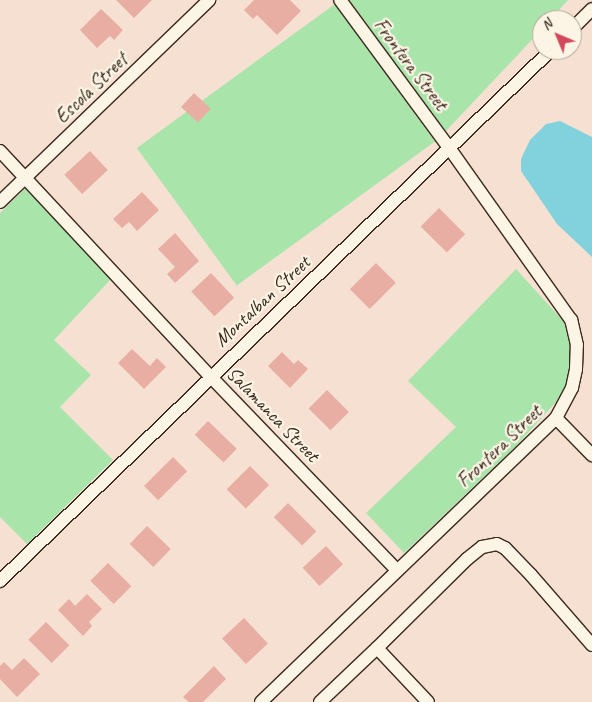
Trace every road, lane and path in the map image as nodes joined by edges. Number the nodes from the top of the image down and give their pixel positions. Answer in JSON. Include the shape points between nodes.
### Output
{"nodes":[{"id":1,"x":209,"y":0,"type":"edge"},
{"id":2,"x":340,"y":0,"type":"edge"},
{"id":3,"x":592,"y":9,"type":"edge"},
{"id":4,"x":582,"y":19,"type":"edge"},
{"id":5,"x":541,"y":60,"type":"edge"},
{"id":6,"x":450,"y":149,"type":"junction"},
{"id":7,"x":0,"y":151,"type":"edge"},
{"id":8,"x":25,"y":178,"type":"junction"},
{"id":9,"x":0,"y":202,"type":"edge"},
{"id":10,"x":210,"y":376,"type":"junction"},
{"id":11,"x":556,"y":418,"type":"junction"},
{"id":12,"x":592,"y":455,"type":"edge"},
{"id":13,"x":397,"y":570,"type":"junction"},
{"id":14,"x":0,"y":581,"type":"edge"},
{"id":15,"x":592,"y":645,"type":"edge"},
{"id":16,"x":376,"y":648,"type":"junction"},
{"id":17,"x":261,"y":702,"type":"edge"},
{"id":18,"x":320,"y":702,"type":"edge"},
{"id":19,"x":428,"y":702,"type":"edge"}],
"edges":[{"from":1,"to":8,"type":"street","name":"Escola Street"},
{"from":2,"to":6,"type":"street","name":"Frontera Street"},
{"from":3,"to":4,"type":"street"},
{"from":5,"to":6,"type":"street","name":"Montalban Street"},
{"from":6,"to":10,"type":"street","name":"Montalban Street"},
{"from":6,"to":11,"type":"street","name":"Frontera Street","via":[[571,320],[577,345],[576,370],[572,388]]},
{"from":7,"to":8,"type":"street","name":"Salamanca Street"},
{"from":8,"to":9,"type":"street","name":"Escola Street"},
{"from":8,"to":10,"type":"street","name":"Salamanca Street"},
{"from":10,"to":13,"type":"street","name":"Salamanca Street"},
{"from":10,"to":14,"type":"street","name":"Montalban Street"},
{"from":11,"to":12,"type":"street"},
{"from":11,"to":13,"type":"street","name":"Frontera Street"},
{"from":13,"to":17,"type":"street","name":"Frontera Street"},
{"from":15,"to":16,"type":"street","via":[[531,575],[497,544],[482,547],[467,559]]},
{"from":16,"to":18,"type":"street"},
{"from":16,"to":19,"type":"street"}]}
